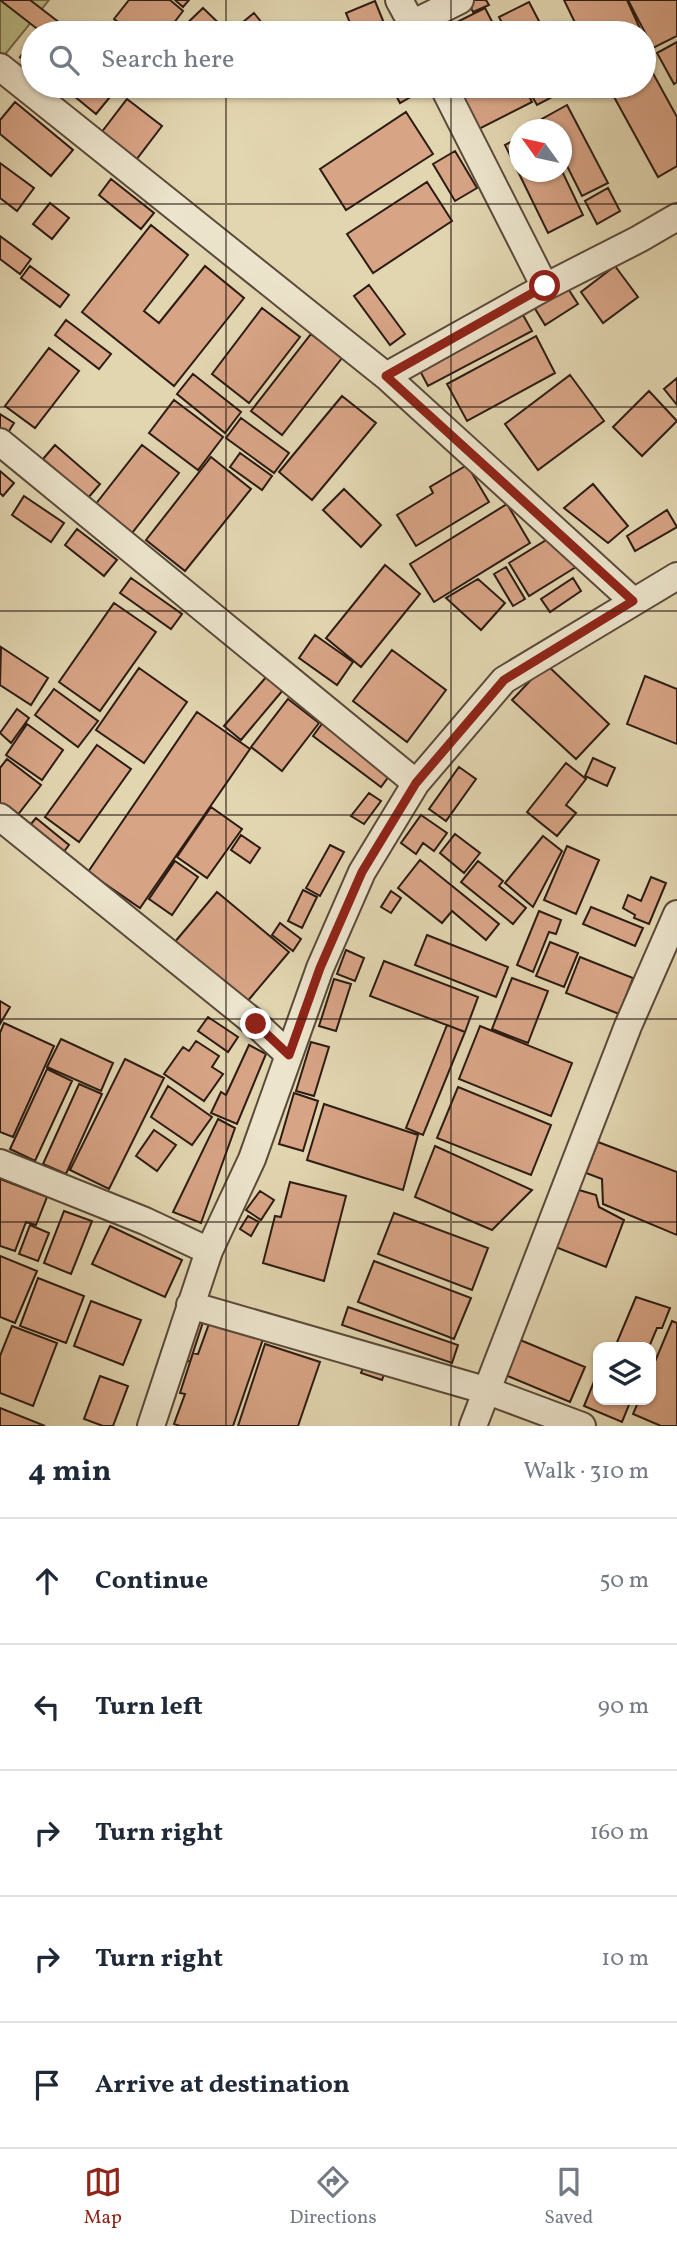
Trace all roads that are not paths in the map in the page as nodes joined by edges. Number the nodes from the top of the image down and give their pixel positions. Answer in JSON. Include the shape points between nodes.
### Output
{"nodes":[{"id":1,"x":399,"y":0,"type":"edge"},
{"id":2,"x":460,"y":0,"type":"edge"},
{"id":3,"x":410,"y":21,"type":"edge"},
{"id":4,"x":427,"y":21,"type":"edge"},
{"id":5,"x":0,"y":66,"type":"edge"},
{"id":6,"x":21,"y":83,"type":"edge"},
{"id":7,"x":40,"y":98,"type":"edge"},
{"id":8,"x":449,"y":98,"type":"edge"},
{"id":9,"x":677,"y":217,"type":"edge"},
{"id":10,"x":545,"y":286,"type":"junction"},
{"id":11,"x":386,"y":376,"type":"junction"},
{"id":12,"x":0,"y":442,"type":"edge"},
{"id":13,"x":677,"y":576,"type":"edge"},
{"id":14,"x":633,"y":601,"type":"junction"},
{"id":15,"x":416,"y":783,"type":"junction"},
{"id":16,"x":0,"y":817,"type":"edge"},
{"id":17,"x":677,"y":914,"type":"edge"},
{"id":18,"x":289,"y":1055,"type":"junction"},
{"id":19,"x":0,"y":1163,"type":"edge"},
{"id":20,"x":209,"y":1251,"type":"junction"},
{"id":21,"x":190,"y":1305,"type":"junction"},
{"id":22,"x":488,"y":1391,"type":"junction"},
{"id":23,"x":151,"y":1426,"type":"edge"},
{"id":24,"x":473,"y":1426,"type":"edge"},
{"id":25,"x":582,"y":1426,"type":"edge"}],
"edges":[{"from":1,"to":3,"type":"street"},
{"from":2,"to":4,"type":"street"},
{"from":5,"to":6,"type":"street"},
{"from":7,"to":11,"type":"street"},
{"from":8,"to":10,"type":"street"},
{"from":9,"to":10,"type":"street"},
{"from":10,"to":11,"type":"street"},
{"from":11,"to":14,"type":"street"},
{"from":12,"to":15,"type":"street"},
{"from":13,"to":14,"type":"street"},
{"from":14,"to":15,"type":"street","via":[[504,680]]},
{"from":15,"to":18,"type":"street","via":[[362,872]]},
{"from":16,"to":18,"type":"street"},
{"from":17,"to":22,"type":"street","via":[[628,1026]]},
{"from":18,"to":20,"type":"street","via":[[252,1159]]},
{"from":19,"to":20,"type":"street"},
{"from":20,"to":21,"type":"street"},
{"from":21,"to":22,"type":"street"},
{"from":21,"to":23,"type":"street"},
{"from":22,"to":24,"type":"street"},
{"from":22,"to":25,"type":"street"}]}
